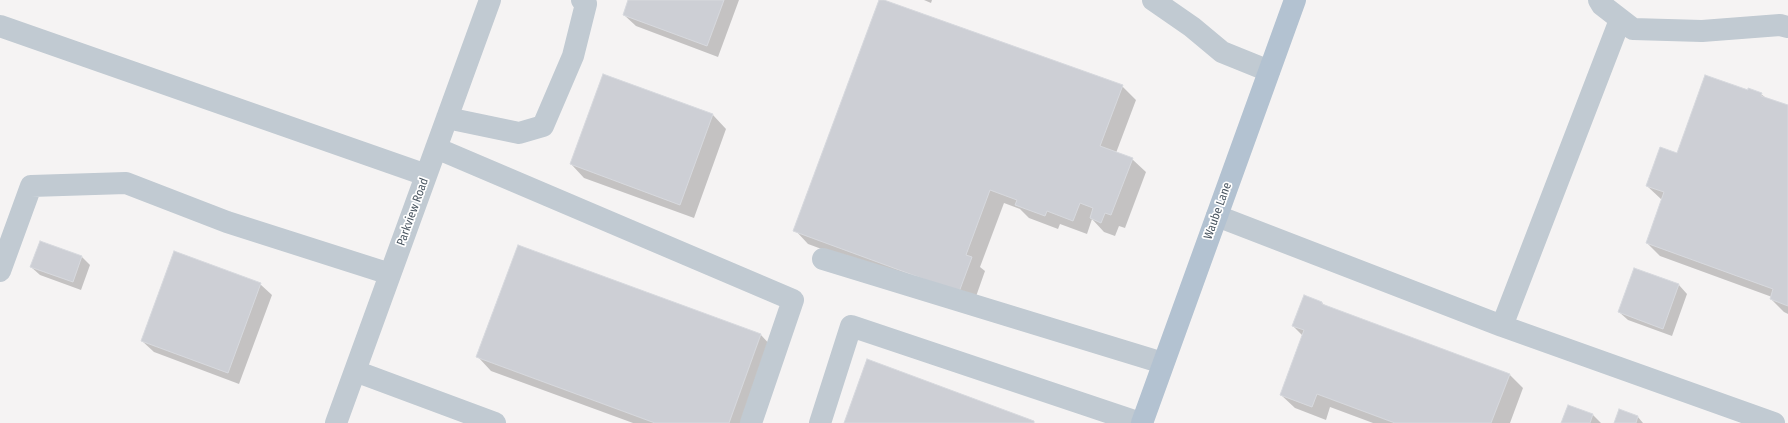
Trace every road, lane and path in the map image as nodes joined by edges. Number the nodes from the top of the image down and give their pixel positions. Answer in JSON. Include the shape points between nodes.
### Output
{"nodes":[{"id":1,"x":490,"y":0,"type":"edge"},
{"id":2,"x":582,"y":0,"type":"edge"},
{"id":3,"x":1153,"y":0,"type":"edge"},
{"id":4,"x":1295,"y":0,"type":"edge"},
{"id":5,"x":1599,"y":0,"type":"edge"},
{"id":6,"x":1620,"y":20,"type":"junction"},
{"id":7,"x":0,"y":26,"type":"edge"},
{"id":8,"x":1788,"y":27,"type":"edge"},
{"id":9,"x":1269,"y":71,"type":"junction"},
{"id":10,"x":447,"y":118,"type":"junction"},
{"id":11,"x":436,"y":148,"type":"junction"},
{"id":12,"x":426,"y":175,"type":"junction"},
{"id":13,"x":1217,"y":216,"type":"junction"},
{"id":14,"x":823,"y":259,"type":"dead end"},
{"id":15,"x":0,"y":271,"type":"edge"},
{"id":16,"x":390,"y":274,"type":"junction"},
{"id":17,"x":1502,"y":326,"type":"junction"},
{"id":18,"x":1163,"y":363,"type":"junction"},
{"id":19,"x":355,"y":371,"type":"junction"},
{"id":20,"x":336,"y":423,"type":"edge"},
{"id":21,"x":495,"y":423,"type":"edge"},
{"id":22,"x":751,"y":423,"type":"edge"},
{"id":23,"x":820,"y":423,"type":"edge"},
{"id":24,"x":1141,"y":423,"type":"edge"},
{"id":25,"x":1774,"y":423,"type":"edge"}],
"edges":[{"from":1,"to":10,"type":"street","name":"Parkview Road"},
{"from":2,"to":10,"type":"street","via":[[586,4],[572,56],[543,126],[519,133]]},
{"from":3,"to":9,"type":"street","via":[[1222,52]]},
{"from":4,"to":9,"type":"main road","name":"Waube Lane"},
{"from":5,"to":6,"type":"street","via":[[1602,6]]},
{"from":6,"to":8,"type":"street","via":[[1633,29],[1702,31],[1780,25]]},
{"from":6,"to":17,"type":"street"},
{"from":7,"to":12,"type":"street"},
{"from":9,"to":13,"type":"main road","name":"Waube Lane"},
{"from":10,"to":11,"type":"street","name":"Parkview Road"},
{"from":11,"to":12,"type":"street","name":"Parkview Road"},
{"from":11,"to":22,"type":"street","via":[[793,300]]},
{"from":12,"to":16,"type":"street","name":"Parkview Road"},
{"from":13,"to":17,"type":"street"},
{"from":13,"to":18,"type":"main road","name":"Waube Lane"},
{"from":14,"to":18,"type":"street"},
{"from":15,"to":16,"type":"street","via":[[31,186],[126,183],[227,222]]},
{"from":16,"to":19,"type":"street","name":"Parkview Road"},
{"from":17,"to":25,"type":"street"},
{"from":18,"to":24,"type":"main road","name":"Waube Lane"},
{"from":19,"to":20,"type":"street","name":"Parkview Road"},
{"from":19,"to":21,"type":"street"},
{"from":23,"to":24,"type":"street","via":[[851,326]]}]}
